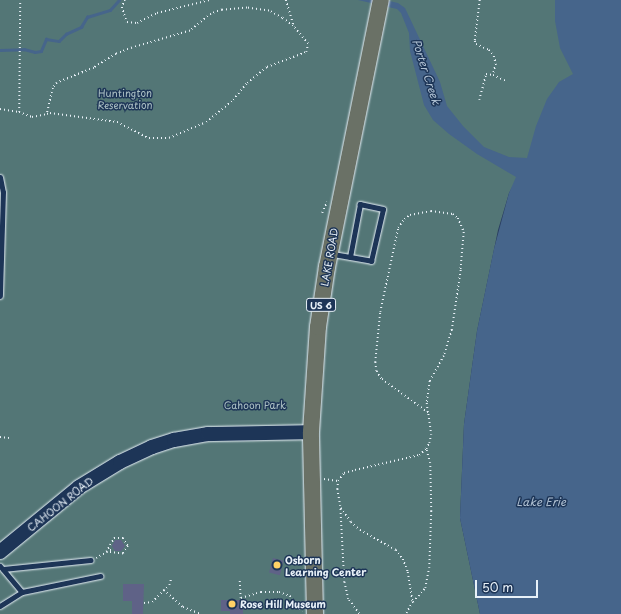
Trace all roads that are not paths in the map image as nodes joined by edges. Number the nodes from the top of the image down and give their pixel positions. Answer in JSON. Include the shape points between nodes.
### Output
{"nodes":[{"id":1,"x":381,"y":0,"type":"edge"},
{"id":2,"x":0,"y":177,"type":"edge"},
{"id":3,"x":1,"y":210,"type":"edge"},
{"id":4,"x":330,"y":253,"type":"junction"},
{"id":5,"x":350,"y":257,"type":"junction"},
{"id":6,"x":0,"y":296,"type":"edge"},
{"id":7,"x":311,"y":432,"type":"junction"},
{"id":8,"x":0,"y":552,"type":"edge"},
{"id":9,"x":91,"y":560,"type":"road end"},
{"id":10,"x":1,"y":567,"type":"edge"},
{"id":11,"x":100,"y":576,"type":"dead end"},
{"id":12,"x":22,"y":592,"type":"junction"},
{"id":13,"x":0,"y":606,"type":"edge"},
{"id":14,"x":311,"y":612,"type":"edge"}],
"edges":[{"from":1,"to":4,"type":"main road","name":"LAKE ROAD","number":"US 6"},
{"from":2,"to":3,"type":"lane","via":[[3,185]]},
{"from":3,"to":6,"type":"lane","via":[[3,224]]},
{"from":4,"to":5,"type":"lane"},
{"from":4,"to":7,"type":"main road","name":"LAKE ROAD","number":"US 6","via":[[318,327]]},
{"from":5,"to":5,"type":"lane","via":[[371,261],[383,209],[360,204]]},
{"from":7,"to":8,"type":"street","name":"CAHOON ROAD","via":[[208,434],[152,447],[120,462],[79,487]]},
{"from":7,"to":14,"type":"main road","name":"LAKE ROAD","number":"US 6"},
{"from":9,"to":10,"type":"lane"},
{"from":10,"to":12,"type":"lane"},
{"from":11,"to":12,"type":"lane"},
{"from":12,"to":13,"type":"lane"}]}
